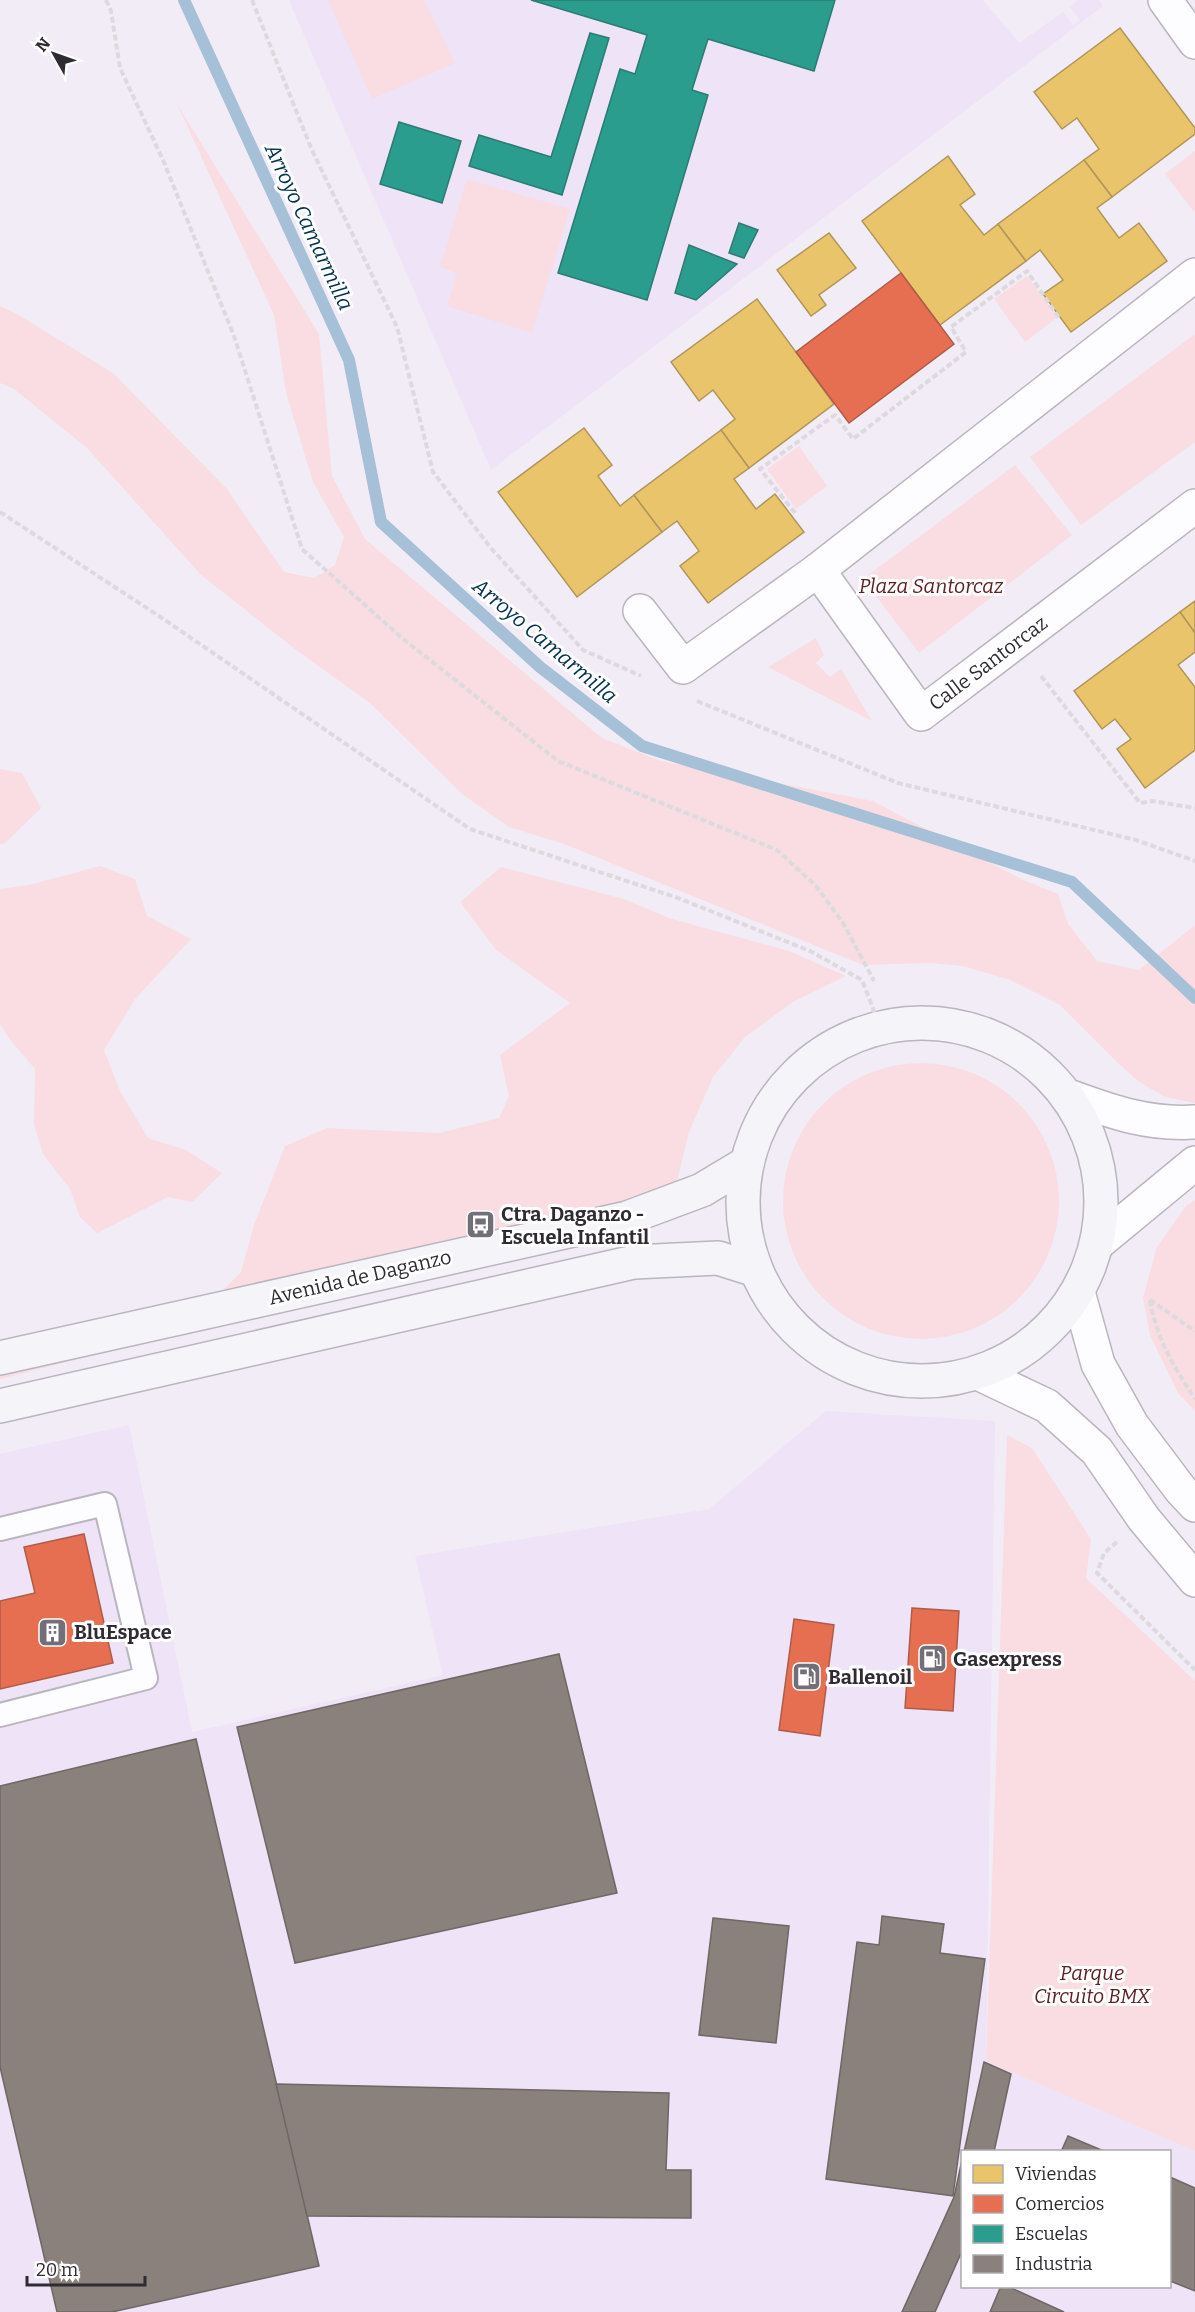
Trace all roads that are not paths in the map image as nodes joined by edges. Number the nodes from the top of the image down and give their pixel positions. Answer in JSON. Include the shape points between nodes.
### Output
{"nodes":[{"id":1,"x":1165,"y":0,"type":"edge"},
{"id":2,"x":1195,"y":42,"type":"edge"},
{"id":3,"x":1195,"y":275,"type":"edge"},
{"id":4,"x":1195,"y":506,"type":"edge"},
{"id":5,"x":818,"y":570,"type":"junction"},
{"id":6,"x":640,"y":612,"type":"dead end"},
{"id":7,"x":1068,"y":1096,"type":"junction"},
{"id":8,"x":1195,"y":1122,"type":"edge"},
{"id":9,"x":747,"y":1163,"type":"junction"},
{"id":10,"x":1195,"y":1163,"type":"edge"},
{"id":11,"x":1098,"y":1243,"type":"junction"},
{"id":12,"x":756,"y":1270,"type":"junction"},
{"id":13,"x":1078,"y":1292,"type":"junction"},
{"id":14,"x":0,"y":1358,"type":"edge"},
{"id":15,"x":978,"y":1373,"type":"junction"},
{"id":16,"x":0,"y":1406,"type":"edge"},
{"id":17,"x":1195,"y":1505,"type":"edge"},
{"id":18,"x":0,"y":1529,"type":"edge"},
{"id":19,"x":1195,"y":1580,"type":"edge"},
{"id":20,"x":0,"y":1715,"type":"edge"}],
"edges":[{"from":1,"to":2,"type":"street"},
{"from":3,"to":5,"type":"street"},
{"from":4,"to":5,"type":"street","name":"Calle Santorcaz","via":[[921,714]]},
{"from":5,"to":6,"type":"street","via":[[683,667]]},
{"from":7,"to":8,"type":"street","via":[[1117,1114],[1168,1124]]},
{"from":7,"to":9,"type":"main road","via":[[1026,1054],[974,1029],[915,1022],[857,1034],[807,1064],[768,1109]]},
{"from":7,"to":11,"type":"main road","via":[[1092,1141],[1102,1192]]},
{"from":9,"to":12,"type":"main road","via":[[745,1236]]},
{"from":9,"to":14,"type":"main road","name":"Avenida de Daganzo","via":[[702,1190],[627,1218]]},
{"from":10,"to":11,"type":"street"},
{"from":11,"to":13,"type":"main road"},
{"from":12,"to":15,"type":"main road","via":[[783,1317],[823,1352],[872,1375],[925,1382]]},
{"from":12,"to":16,"type":"main road","via":[[718,1258],[634,1262]]},
{"from":13,"to":15,"type":"main road","via":[[1051,1327],[1018,1355]]},
{"from":13,"to":17,"type":"street","via":[[1098,1364],[1132,1425]]},
{"from":15,"to":19,"type":"street","via":[[1047,1406],[1097,1451],[1144,1519]]},
{"from":18,"to":20,"type":"lane","via":[[105,1504],[146,1678]]}]}
